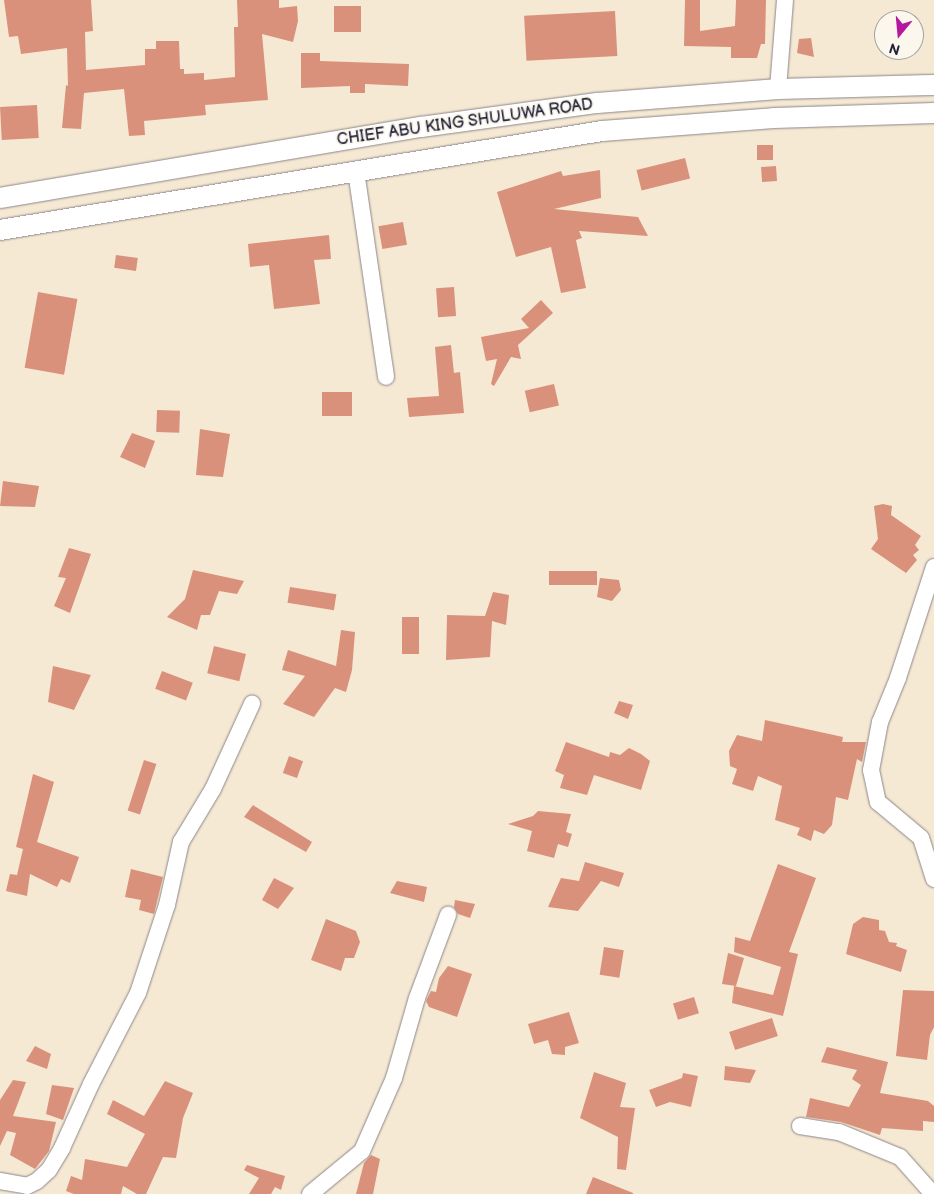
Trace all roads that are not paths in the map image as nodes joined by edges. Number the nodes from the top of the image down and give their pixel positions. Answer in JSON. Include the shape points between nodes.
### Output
{"nodes":[{"id":1,"x":785,"y":0,"type":"edge"},
{"id":2,"x":934,"y":85,"type":"edge"},
{"id":3,"x":778,"y":88,"type":"junction"},
{"id":4,"x":934,"y":113,"type":"edge"},
{"id":5,"x":421,"y":127,"type":"junction"},
{"id":6,"x":424,"y":160,"type":"junction"},
{"id":7,"x":356,"y":171,"type":"junction"},
{"id":8,"x":0,"y":198,"type":"edge"},
{"id":9,"x":0,"y":230,"type":"edge"},
{"id":10,"x":386,"y":377,"type":"dead end"},
{"id":11,"x":934,"y":567,"type":"edge"},
{"id":12,"x":252,"y":704,"type":"dead end"},
{"id":13,"x":934,"y":879,"type":"edge"},
{"id":14,"x":448,"y":914,"type":"dead end"},
{"id":15,"x":800,"y":1126,"type":"dead end"},
{"id":16,"x":0,"y":1182,"type":"edge"},
{"id":17,"x":310,"y":1194,"type":"edge"},
{"id":18,"x":933,"y":1194,"type":"edge"}],
"edges":[{"from":1,"to":3,"type":"street"},
{"from":2,"to":3,"type":"street","name":"CHIEF ABU KING SHULUWA ROAD"},
{"from":3,"to":5,"type":"street","name":"CHIEF ABU KING SHULUWA ROAD","via":[[597,103]]},
{"from":4,"to":6,"type":"street","via":[[774,118],[602,131]]},
{"from":5,"to":6,"type":"street"},
{"from":5,"to":8,"type":"street","name":"CHIEF ABU KING SHULUWA ROAD"},
{"from":6,"to":7,"type":"street"},
{"from":7,"to":9,"type":"street"},
{"from":7,"to":10,"type":"street"},
{"from":11,"to":13,"type":"street","via":[[898,678],[880,722],[871,770],[878,802],[921,838]]},
{"from":12,"to":16,"type":"street","via":[[213,789],[181,842],[165,913],[138,993],[62,1148],[38,1181],[27,1186]]},
{"from":14,"to":17,"type":"street","via":[[394,1078],[362,1151]]},
{"from":15,"to":18,"type":"street","via":[[839,1132],[900,1157]]}]}
